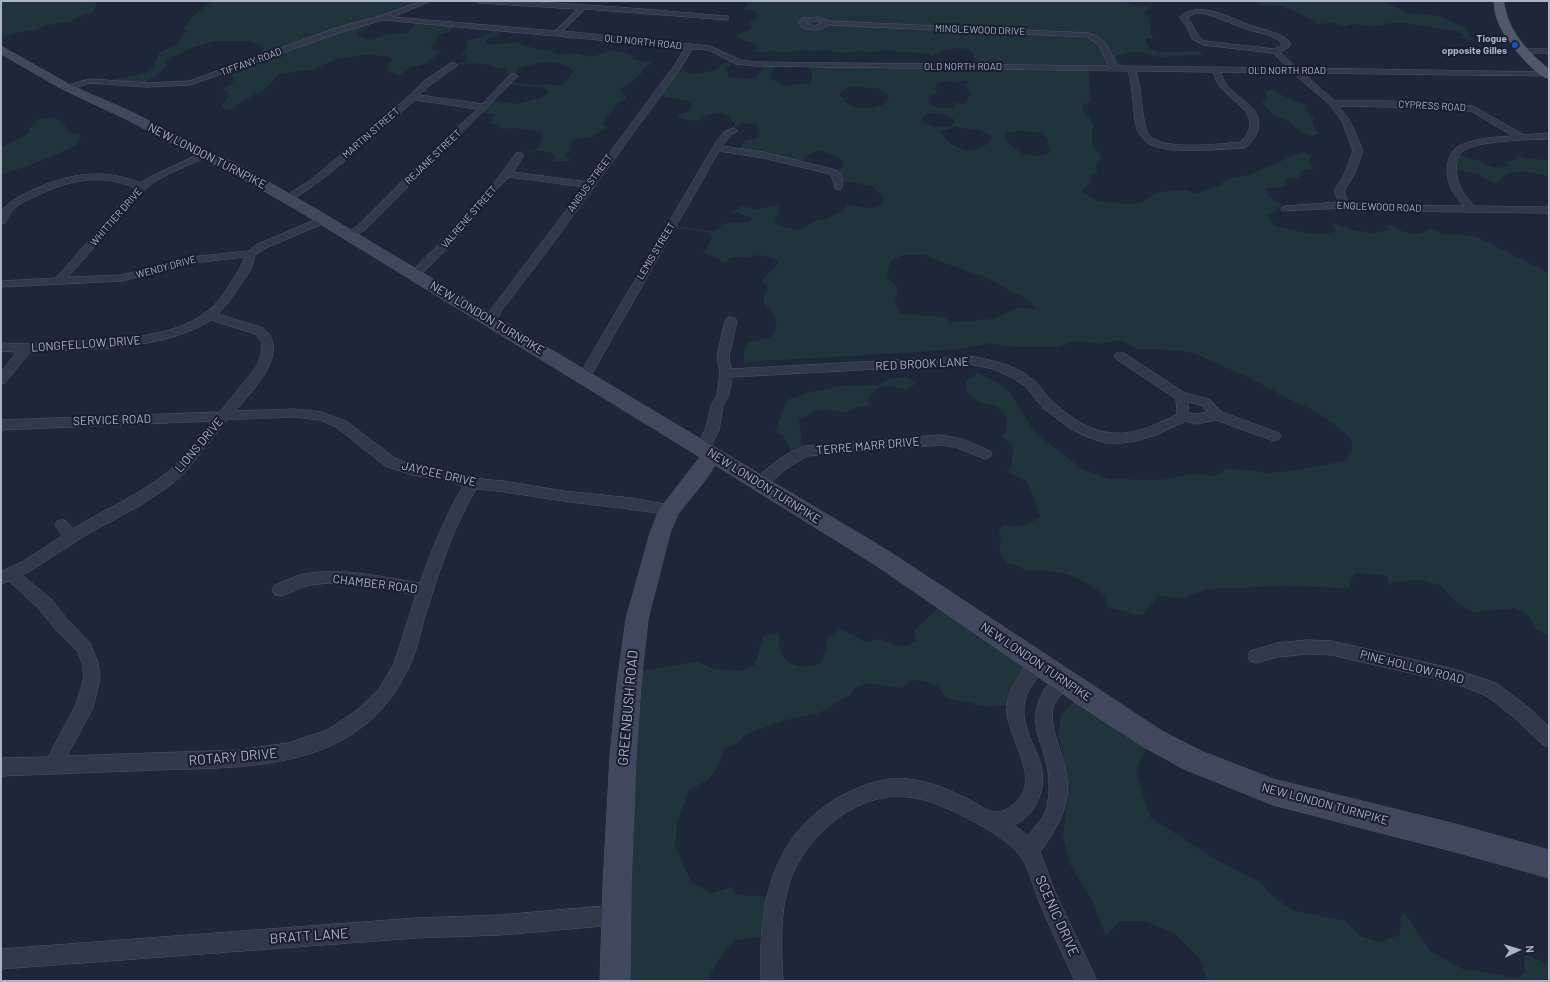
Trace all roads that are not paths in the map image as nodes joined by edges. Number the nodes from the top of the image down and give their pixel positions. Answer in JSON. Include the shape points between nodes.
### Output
{"nodes":[{"id":1,"x":428,"y":1,"type":"edge"},
{"id":2,"x":479,"y":1,"type":"edge"},
{"id":3,"x":1499,"y":1,"type":"edge"},
{"id":4,"x":583,"y":7,"type":"junction"},
{"id":5,"x":383,"y":18,"type":"junction"},
{"id":6,"x":725,"y":18,"type":"dead end"},
{"id":7,"x":827,"y":23,"type":"dead end"},
{"id":8,"x":557,"y":33,"type":"junction"},
{"id":9,"x":690,"y":46,"type":"junction"},
{"id":10,"x":1,"y":49,"type":"edge"},
{"id":11,"x":1275,"y":51,"type":"junction"},
{"id":12,"x":1525,"y":51,"type":"junction"},
{"id":13,"x":1549,"y":51,"type":"edge"},
{"id":14,"x":454,"y":65,"type":"dead end"},
{"id":15,"x":1114,"y":69,"type":"junction"},
{"id":16,"x":1131,"y":69,"type":"junction"},
{"id":17,"x":1216,"y":70,"type":"junction"},
{"id":18,"x":1295,"y":71,"type":"junction"},
{"id":19,"x":1549,"y":75,"type":"edge"},
{"id":20,"x":514,"y":76,"type":"dead end"},
{"id":21,"x":68,"y":88,"type":"junction"},
{"id":22,"x":414,"y":97,"type":"junction"},
{"id":23,"x":1333,"y":104,"type":"junction"},
{"id":24,"x":483,"y":107,"type":"junction"},
{"id":25,"x":734,"y":131,"type":"dead end"},
{"id":26,"x":1549,"y":136,"type":"edge"},
{"id":27,"x":1523,"y":138,"type":"junction"},
{"id":28,"x":717,"y":148,"type":"junction"},
{"id":29,"x":204,"y":155,"type":"junction"},
{"id":30,"x":518,"y":155,"type":"dead end"},
{"id":31,"x":507,"y":174,"type":"junction"},
{"id":32,"x":589,"y":185,"type":"junction"},
{"id":33,"x":140,"y":187,"type":"junction"},
{"id":34,"x":838,"y":187,"type":"dead end"},
{"id":35,"x":287,"y":199,"type":"junction"},
{"id":36,"x":1345,"y":205,"type":"junction"},
{"id":37,"x":1286,"y":209,"type":"dead end"},
{"id":38,"x":1471,"y":209,"type":"junction"},
{"id":39,"x":1549,"y":210,"type":"edge"},
{"id":40,"x":323,"y":220,"type":"junction"},
{"id":41,"x":1,"y":221,"type":"edge"},
{"id":42,"x":350,"y":236,"type":"junction"},
{"id":43,"x":250,"y":254,"type":"junction"},
{"id":44,"x":415,"y":275,"type":"junction"},
{"id":45,"x":59,"y":281,"type":"junction"},
{"id":46,"x":1,"y":284,"type":"edge"},
{"id":47,"x":210,"y":316,"type":"junction"},
{"id":48,"x":491,"y":320,"type":"junction"},
{"id":49,"x":731,"y":321,"type":"dead end"},
{"id":50,"x":1,"y":347,"type":"edge"},
{"id":51,"x":26,"y":348,"type":"junction"},
{"id":52,"x":1120,"y":356,"type":"dead end"},
{"id":53,"x":726,"y":373,"type":"junction"},
{"id":54,"x":584,"y":377,"type":"junction"},
{"id":55,"x":1,"y":380,"type":"edge"},
{"id":56,"x":1182,"y":398,"type":"junction"},
{"id":57,"x":1217,"y":415,"type":"junction"},
{"id":58,"x":223,"y":416,"type":"junction"},
{"id":59,"x":1184,"y":416,"type":"junction"},
{"id":60,"x":1,"y":425,"type":"edge"},
{"id":61,"x":1274,"y":436,"type":"dead end"},
{"id":62,"x":708,"y":452,"type":"junction"},
{"id":63,"x":985,"y":454,"type":"dead end"},
{"id":64,"x":472,"y":483,"type":"junction"},
{"id":65,"x":760,"y":484,"type":"junction"},
{"id":66,"x":669,"y":510,"type":"junction"},
{"id":67,"x":62,"y":525,"type":"dead end"},
{"id":68,"x":71,"y":538,"type":"junction"},
{"id":69,"x":7,"y":575,"type":"edge"},
{"id":70,"x":280,"y":590,"type":"dead end"},
{"id":71,"x":424,"y":590,"type":"junction"},
{"id":72,"x":1256,"y":656,"type":"dead end"},
{"id":73,"x":1038,"y":663,"type":"junction"},
{"id":74,"x":1064,"y":681,"type":"junction"},
{"id":75,"x":1549,"y":739,"type":"edge"},
{"id":76,"x":52,"y":765,"type":"junction"},
{"id":77,"x":1,"y":767,"type":"edge"},
{"id":78,"x":992,"y":822,"type":"junction"},
{"id":79,"x":1029,"y":851,"type":"junction"},
{"id":80,"x":1549,"y":864,"type":"edge"},
{"id":81,"x":616,"y":915,"type":"junction"},
{"id":82,"x":1,"y":959,"type":"edge"},
{"id":83,"x":614,"y":981,"type":"edge"},
{"id":84,"x":772,"y":981,"type":"edge"},
{"id":85,"x":1086,"y":981,"type":"edge"}],
"edges":[{"from":1,"to":5,"type":"street","name":"TIFFANY ROAD"},
{"from":2,"to":4,"type":"street"},
{"from":3,"to":12,"type":"main road","via":[[1500,16],[1514,41]]},
{"from":4,"to":6,"type":"street"},
{"from":4,"to":8,"type":"street"},
{"from":5,"to":8,"type":"street","name":"OLD NORTH ROAD"},
{"from":5,"to":21,"type":"street","name":"TIFFANY ROAD","via":[[339,30],[190,83],[147,85],[89,81]]},
{"from":7,"to":15,"type":"street","name":"MINGLEWOOD DRIVE","via":[[1089,35],[1103,45]]},
{"from":8,"to":9,"type":"street","name":"OLD NORTH ROAD"},
{"from":9,"to":15,"type":"street","name":"OLD NORTH ROAD","via":[[710,48],[739,62],[756,64]]},
{"from":9,"to":32,"type":"street","name":"ANGUS STREET"},
{"from":10,"to":21,"type":"main road","name":"NEW LONDON TURNPIKE"},
{"from":11,"to":11,"type":"street","via":[[1203,43],[1192,35],[1183,17],[1192,12],[1212,13],[1280,36],[1286,42],[1285,47]]},
{"from":11,"to":18,"type":"street"},
{"from":12,"to":13,"type":"street"},
{"from":12,"to":19,"type":"main road"},
{"from":14,"to":22,"type":"street","name":"MARTIN STREET","via":[[427,82]]},
{"from":15,"to":16,"type":"street","name":"OLD NORTH ROAD"},
{"from":16,"to":17,"type":"street","name":"OLD NORTH ROAD"},
{"from":16,"to":17,"type":"street","via":[[1142,130],[1151,142],[1171,146],[1244,145],[1255,127],[1252,114],[1221,84]]},
{"from":17,"to":18,"type":"street","name":"OLD NORTH ROAD"},
{"from":18,"to":19,"type":"street","name":"OLD NORTH ROAD"},
{"from":18,"to":23,"type":"street"},
{"from":20,"to":24,"type":"street","name":"REJANE STREET"},
{"from":21,"to":29,"type":"main road","name":"NEW LONDON TURNPIKE","via":[[130,116]]},
{"from":22,"to":24,"type":"street"},
{"from":22,"to":35,"type":"street","name":"MARTIN STREET","via":[[315,181]]},
{"from":23,"to":27,"type":"street","name":"CYPRESS ROAD","via":[[1420,105],[1473,109]]},
{"from":23,"to":36,"type":"street","via":[[1346,121],[1358,147],[1349,174],[1339,191]]},
{"from":24,"to":42,"type":"street","name":"REJANE STREET"},
{"from":25,"to":28,"type":"street","name":"LEMIS STREET","via":[[727,134]]},
{"from":26,"to":27,"type":"street"},
{"from":27,"to":38,"type":"street","via":[[1479,143],[1457,152],[1453,158],[1452,178],[1455,188]]},
{"from":28,"to":34,"type":"street","via":[[763,155],[833,172],[837,175]]},
{"from":28,"to":54,"type":"street","name":"LEMIS STREET"},
{"from":29,"to":33,"type":"street","name":"WHITTIER DRIVE"},
{"from":29,"to":35,"type":"main road","name":"NEW LONDON TURNPIKE","via":[[226,164]]},
{"from":30,"to":31,"type":"street","name":"VALRENE STREET"},
{"from":31,"to":32,"type":"street"},
{"from":31,"to":44,"type":"street","name":"VALRENE STREET","via":[[456,233]]},
{"from":32,"to":48,"type":"street","name":"ANGUS STREET"},
{"from":33,"to":41,"type":"street","via":[[132,182],[112,178],[72,178],[15,203]]},
{"from":33,"to":45,"type":"street","name":"WHITTIER DRIVE"},
{"from":35,"to":40,"type":"main road","name":"NEW LONDON TURNPIKE"},
{"from":36,"to":37,"type":"street","name":"ENGLEWOOD ROAD"},
{"from":36,"to":38,"type":"street","name":"ENGLEWOOD ROAD","via":[[1376,208]]},
{"from":38,"to":39,"type":"street","name":"ENGLEWOOD ROAD"},
{"from":40,"to":42,"type":"main road","name":"NEW LONDON TURNPIKE"},
{"from":40,"to":43,"type":"street","name":"WENDY DRIVE","via":[[262,246]]},
{"from":42,"to":44,"type":"main road","name":"NEW LONDON TURNPIKE"},
{"from":43,"to":45,"type":"street","name":"WENDY DRIVE","via":[[197,259],[122,278]]},
{"from":43,"to":47,"type":"street","name":"LONGFELLOW DRIVE","via":[[250,260],[233,288]]},
{"from":44,"to":48,"type":"main road","name":"NEW LONDON TURNPIKE"},
{"from":45,"to":46,"type":"street","name":"WENDY DRIVE"},
{"from":47,"to":51,"type":"street","name":"LONGFELLOW DRIVE","via":[[162,337],[134,343]]},
{"from":47,"to":58,"type":"street","name":"LIONS DRIVE","via":[[259,331],[268,342],[263,367]]},
{"from":48,"to":54,"type":"main road","name":"NEW LONDON TURNPIKE"},
{"from":49,"to":53,"type":"street","via":[[723,356]]},
{"from":50,"to":51,"type":"street","name":"LONGFELLOW DRIVE"},
{"from":51,"to":55,"type":"street"},
{"from":52,"to":56,"type":"street"},
{"from":53,"to":59,"type":"street","name":"RED BROOK LANE","via":[[969,360],[1008,369],[1038,391],[1046,403],[1073,425],[1095,435],[1119,439],[1141,437],[1165,428]]},
{"from":53,"to":62,"type":"street","via":[[723,395],[716,406]]},
{"from":54,"to":62,"type":"main road","name":"NEW LONDON TURNPIKE"},
{"from":56,"to":57,"type":"street","via":[[1205,402]]},
{"from":56,"to":59,"type":"street"},
{"from":57,"to":59,"type":"street","via":[[1197,419]]},
{"from":57,"to":61,"type":"street"},
{"from":58,"to":60,"type":"street","name":"SERVICE ROAD"},
{"from":58,"to":64,"type":"street","name":"JAYCEE DRIVE","via":[[295,413],[321,416],[342,424],[390,462],[413,470]]},
{"from":58,"to":68,"type":"street","name":"LIONS DRIVE","via":[[166,481]]},
{"from":62,"to":65,"type":"main road","name":"NEW LONDON TURNPIKE"},
{"from":62,"to":66,"type":"main road","name":"GREENBUSH ROAD","via":[[696,479]]},
{"from":63,"to":65,"type":"street","name":"TERRE MARR DRIVE","via":[[957,442],[940,440],[805,451],[786,461]]},
{"from":64,"to":66,"type":"street","name":"JAYCEE DRIVE"},
{"from":64,"to":71,"type":"street","name":"ROTARY DRIVE","via":[[456,510]]},
{"from":65,"to":73,"type":"main road","name":"NEW LONDON TURNPIKE","via":[[882,558]]},
{"from":66,"to":81,"type":"main road","name":"GREENBUSH ROAD","via":[[645,587],[634,644],[624,756]]},
{"from":67,"to":68,"type":"street"},
{"from":68,"to":69,"type":"street","name":"LIONS DRIVE"},
{"from":69,"to":76,"type":"street","via":[[16,579],[45,604],[84,648],[90,663],[92,678],[84,708]]},
{"from":70,"to":71,"type":"street","name":"CHAMBER ROAD","via":[[302,581],[330,577]]},
{"from":71,"to":76,"type":"street","name":"ROTARY DRIVE","via":[[401,667],[385,694],[361,718],[332,737],[288,752],[239,759]]},
{"from":72,"to":75,"type":"street","name":"PINE HOLLOW ROAD","via":[[1277,650],[1332,648],[1454,676],[1493,690]]},
{"from":73,"to":74,"type":"main road","name":"NEW LONDON TURNPIKE"},
{"from":73,"to":78,"type":"street","via":[[1024,683],[1015,705],[1016,718],[1036,783],[1031,799],[1023,810],[1006,819]]},
{"from":74,"to":79,"type":"street","via":[[1049,696],[1042,722],[1057,770],[1059,783],[1056,808]]},
{"from":74,"to":80,"type":"main road","name":"NEW LONDON TURNPIKE","via":[[1153,739],[1193,760],[1273,792]]},
{"from":76,"to":77,"type":"street","name":"ROTARY DRIVE"},
{"from":78,"to":79,"type":"street","name":"SCENIC DRIVE"},
{"from":78,"to":84,"type":"street","name":"SCENIC DRIVE","via":[[935,793],[899,787],[862,795],[819,821],[804,836],[784,871],[771,924]]},
{"from":79,"to":85,"type":"street","name":"SCENIC DRIVE"},
{"from":81,"to":82,"type":"street","name":"BRATT LANE","via":[[508,925],[416,928]]},
{"from":81,"to":83,"type":"main road","name":"GREENBUSH ROAD"}]}
